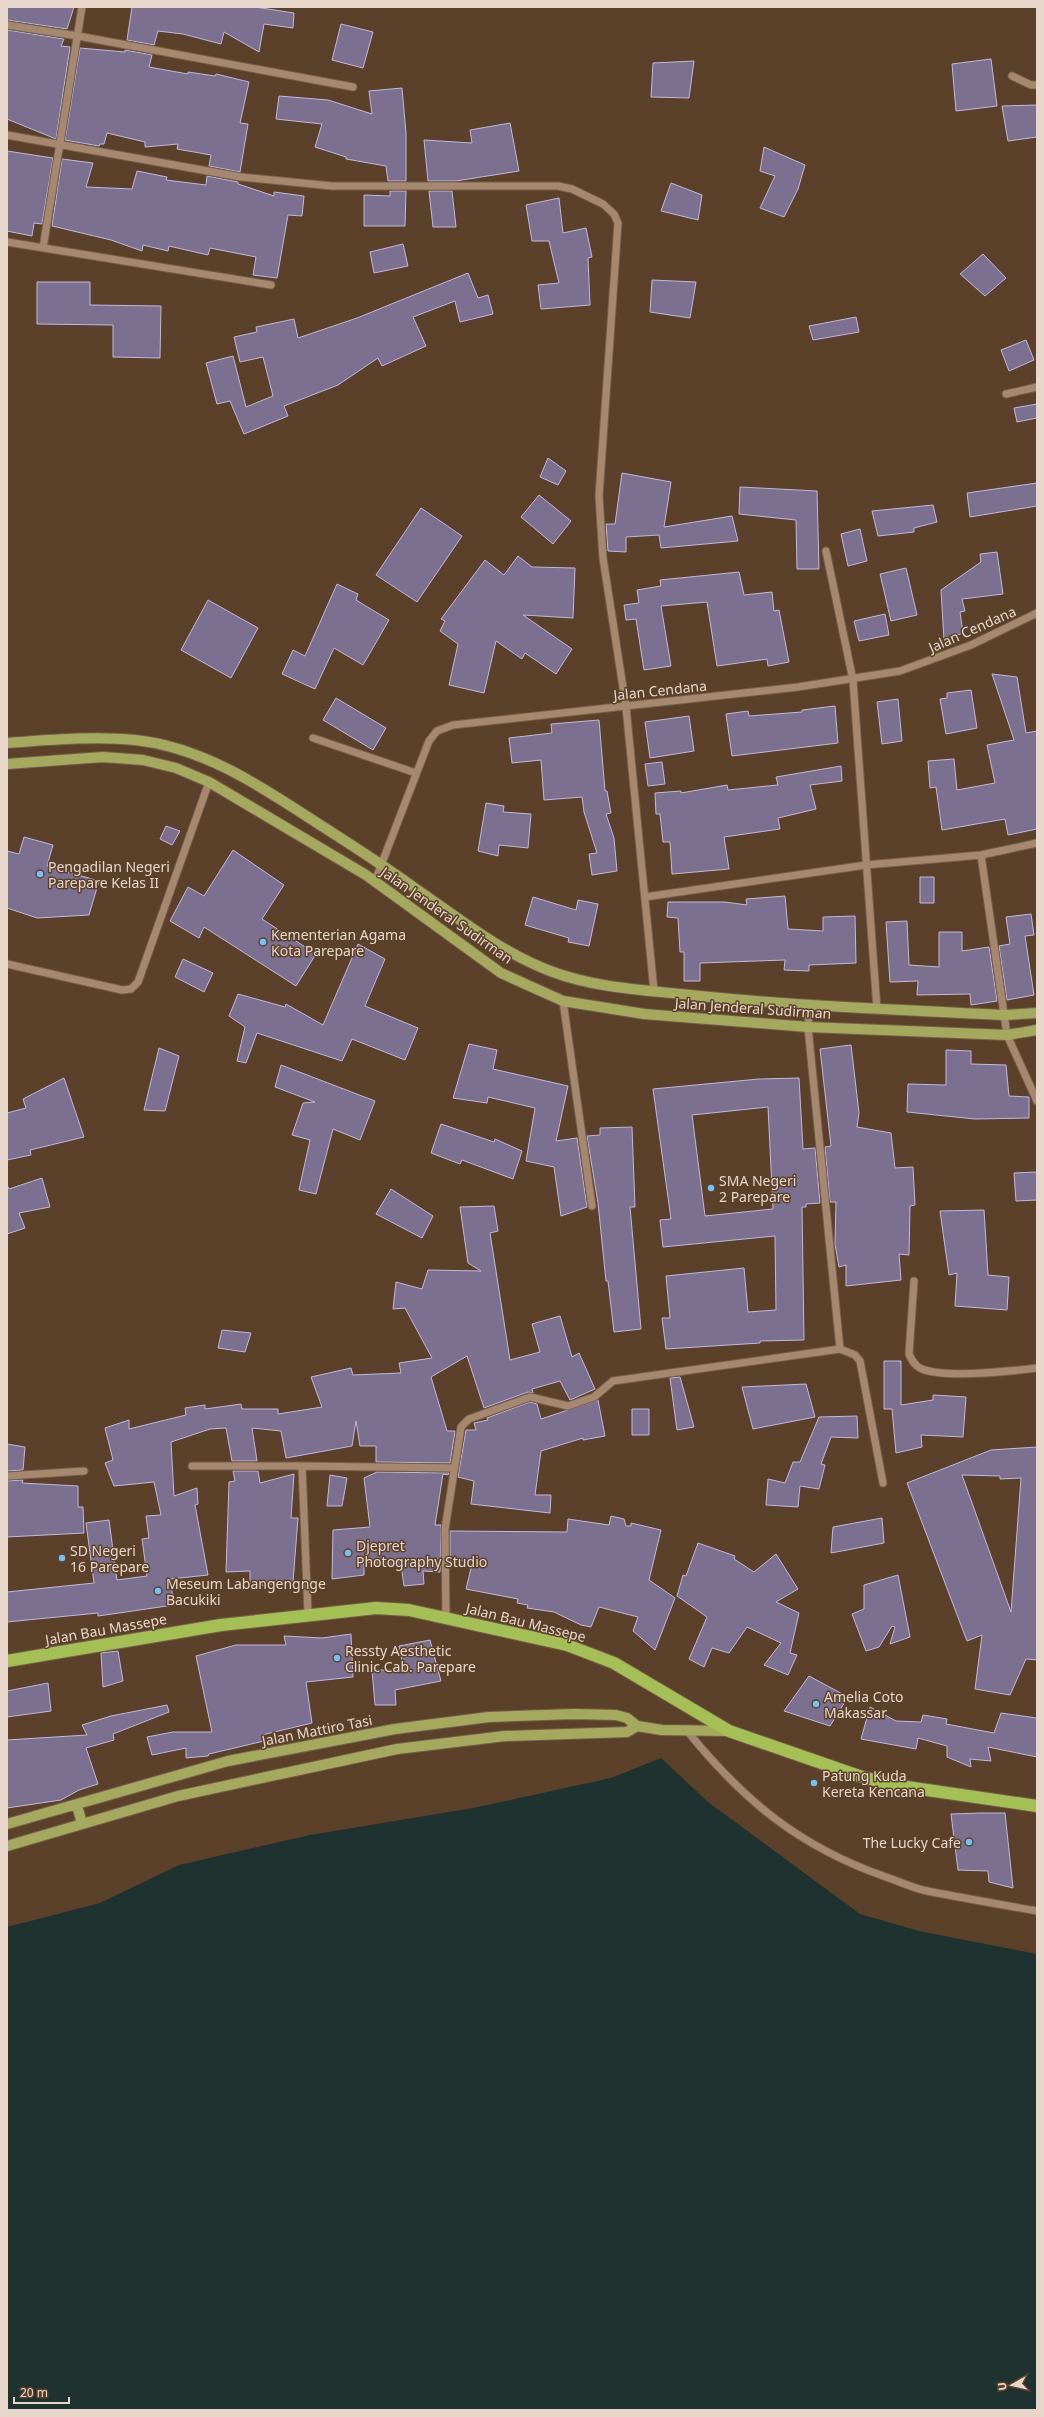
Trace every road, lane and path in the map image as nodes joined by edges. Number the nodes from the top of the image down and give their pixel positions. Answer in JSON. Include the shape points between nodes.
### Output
{"nodes":[{"id":1,"x":82,"y":7,"type":"edge"},
{"id":2,"x":7,"y":25,"type":"edge"},
{"id":3,"x":78,"y":36,"type":"junction"},
{"id":4,"x":1012,"y":76,"type":"dead end"},
{"id":5,"x":1037,"y":85,"type":"edge"},
{"id":6,"x":353,"y":87,"type":"dead end"},
{"id":7,"x":7,"y":135,"type":"edge"},
{"id":8,"x":61,"y":144,"type":"junction"},
{"id":9,"x":7,"y":242,"type":"edge"},
{"id":10,"x":43,"y":248,"type":"junction"},
{"id":11,"x":271,"y":284,"type":"dead end"},
{"id":12,"x":1037,"y":387,"type":"edge"},
{"id":13,"x":1006,"y":394,"type":"dead end"},
{"id":14,"x":826,"y":551,"type":"dead end"},
{"id":15,"x":1037,"y":613,"type":"edge"},
{"id":16,"x":853,"y":680,"type":"junction"},
{"id":17,"x":626,"y":707,"type":"junction"},
{"id":18,"x":313,"y":738,"type":"dead end"},
{"id":19,"x":7,"y":743,"type":"edge"},
{"id":20,"x":181,"y":750,"type":"junction"},
{"id":21,"x":7,"y":764,"type":"edge"},
{"id":22,"x":176,"y":768,"type":"junction"},
{"id":23,"x":416,"y":773,"type":"junction"},
{"id":24,"x":209,"y":782,"type":"junction"},
{"id":25,"x":1037,"y":843,"type":"edge"},
{"id":26,"x":981,"y":855,"type":"junction"},
{"id":27,"x":382,"y":864,"type":"junction"},
{"id":28,"x":866,"y":865,"type":"junction"},
{"id":29,"x":375,"y":881,"type":"junction"},
{"id":30,"x":645,"y":898,"type":"junction"},
{"id":31,"x":7,"y":964,"type":"edge"},
{"id":32,"x":654,"y":991,"type":"junction"},
{"id":33,"x":563,"y":1001,"type":"junction"},
{"id":34,"x":810,"y":1006,"type":"junction"},
{"id":35,"x":877,"y":1009,"type":"junction"},
{"id":36,"x":1037,"y":1013,"type":"edge"},
{"id":37,"x":1005,"y":1015,"type":"junction"},
{"id":38,"x":808,"y":1027,"type":"junction"},
{"id":39,"x":1037,"y":1030,"type":"edge"},
{"id":40,"x":1007,"y":1035,"type":"junction"},
{"id":41,"x":1037,"y":1101,"type":"edge"},
{"id":42,"x":592,"y":1206,"type":"dead end"},
{"id":43,"x":914,"y":1281,"type":"dead end"},
{"id":44,"x":840,"y":1349,"type":"junction"},
{"id":45,"x":1037,"y":1368,"type":"edge"},
{"id":46,"x":192,"y":1466,"type":"dead end"},
{"id":47,"x":302,"y":1466,"type":"junction"},
{"id":48,"x":455,"y":1468,"type":"junction"},
{"id":49,"x":84,"y":1471,"type":"dead end"},
{"id":50,"x":7,"y":1476,"type":"edge"},
{"id":51,"x":883,"y":1483,"type":"dead end"},
{"id":52,"x":308,"y":1614,"type":"junction"},
{"id":53,"x":446,"y":1618,"type":"junction"},
{"id":54,"x":7,"y":1661,"type":"edge"},
{"id":55,"x":637,"y":1726,"type":"junction"},
{"id":56,"x":729,"y":1731,"type":"junction"},
{"id":57,"x":688,"y":1732,"type":"junction"},
{"id":58,"x":77,"y":1805,"type":"junction"},
{"id":59,"x":1037,"y":1806,"type":"edge"},
{"id":60,"x":7,"y":1824,"type":"edge"},
{"id":61,"x":82,"y":1824,"type":"junction"},
{"id":62,"x":7,"y":1846,"type":"edge"},
{"id":63,"x":1037,"y":1911,"type":"edge"}],
"edges":[{"from":1,"to":3,"type":"street"},
{"from":2,"to":3,"type":"street"},
{"from":3,"to":6,"type":"street"},
{"from":3,"to":8,"type":"street"},
{"from":4,"to":5,"type":"street","via":[[1031,85]]},
{"from":7,"to":8,"type":"street"},
{"from":8,"to":10,"type":"street"},
{"from":8,"to":17,"type":"street","via":[[240,177],[332,186],[558,186],[572,189],[603,204],[614,214],[618,223],[618,247],[599,496],[603,558]]},
{"from":9,"to":10,"type":"street"},
{"from":10,"to":11,"type":"street"},
{"from":12,"to":13,"type":"street"},
{"from":14,"to":16,"type":"street"},
{"from":15,"to":16,"type":"street","name":"Jalan Cendana","via":[[929,662],[900,671]]},
{"from":16,"to":17,"type":"street","name":"Jalan Cendana"},
{"from":16,"to":28,"type":"street"},
{"from":17,"to":23,"type":"street","name":"Jalan Cendana","via":[[453,725],[437,731],[429,740]]},
{"from":17,"to":30,"type":"street"},
{"from":18,"to":23,"type":"street"},
{"from":19,"to":20,"type":"main road","name":"Jalan Jenderal Sudirman","via":[[90,738],[137,740]]},
{"from":20,"to":22,"type":"main road"},
{"from":20,"to":27,"type":"main road","name":"Jalan Jenderal Sudirman","via":[[216,762]]},
{"from":21,"to":22,"type":"main road","name":"Jalan Jenderal Sudirman","via":[[103,757],[143,760]]},
{"from":22,"to":24,"type":"main road","name":"Jalan Jenderal Sudirman"},
{"from":23,"to":27,"type":"street","name":"Jalan Cendana"},
{"from":24,"to":29,"type":"main road","name":"Jalan Jenderal Sudirman"},
{"from":24,"to":31,"type":"street","via":[[138,982],[131,988],[122,990]]},
{"from":25,"to":26,"type":"street"},
{"from":26,"to":28,"type":"street"},
{"from":26,"to":37,"type":"street"},
{"from":27,"to":29,"type":"street","name":"Jalan Cendana"},
{"from":27,"to":32,"type":"main road","name":"Jalan Jenderal Sudirman","via":[[489,940],[525,960],[581,980]]},
{"from":28,"to":30,"type":"street"},
{"from":28,"to":35,"type":"street"},
{"from":29,"to":33,"type":"main road","name":"Jalan Jenderal Sudirman","via":[[501,973]]},
{"from":30,"to":32,"type":"street"},
{"from":32,"to":34,"type":"main road","name":"Jalan Jenderal Sudirman"},
{"from":33,"to":38,"type":"main road","name":"Jalan Jenderal Sudirman","via":[[644,1014]]},
{"from":33,"to":42,"type":"street"},
{"from":34,"to":35,"type":"main road","name":"Jalan Jenderal Sudirman"},
{"from":34,"to":38,"type":"street"},
{"from":35,"to":37,"type":"main road","name":"Jalan Jenderal Sudirman"},
{"from":36,"to":37,"type":"main road","name":"Jalan Jenderal Sudirman"},
{"from":37,"to":40,"type":"street"},
{"from":38,"to":40,"type":"main road","name":"Jalan Jenderal Sudirman"},
{"from":38,"to":44,"type":"street"},
{"from":39,"to":40,"type":"main road","name":"Jalan Jenderal Sudirman"},
{"from":40,"to":41,"type":"street"},
{"from":43,"to":45,"type":"street","via":[[909,1354],[913,1363],[921,1369],[936,1373]]},
{"from":44,"to":48,"type":"street","via":[[613,1381],[594,1397],[568,1406],[530,1397],[464,1423]]},
{"from":44,"to":51,"type":"street","via":[[855,1355],[860,1361]]},
{"from":46,"to":47,"type":"street"},
{"from":47,"to":48,"type":"street"},
{"from":47,"to":52,"type":"street"},
{"from":48,"to":53,"type":"street","via":[[445,1529]]},
{"from":49,"to":50,"type":"street"},
{"from":52,"to":53,"type":"highway","name":"Jalan Bau Massepe","via":[[376,1608],[409,1610]]},
{"from":52,"to":54,"type":"highway","name":"Jalan Bau Massepe","via":[[221,1625]]},
{"from":53,"to":56,"type":"highway","name":"Jalan Bau Massepe","via":[[567,1646],[614,1663]]},
{"from":55,"to":57,"type":"main road","name":"Jalan Mattiro Tasi"},
{"from":55,"to":58,"type":"main road","name":"Jalan Mattiro Tasi","via":[[627,1718],[616,1715],[574,1714],[489,1717],[395,1729],[228,1761]]},
{"from":55,"to":61,"type":"main road","name":"Jalan Mattiro Tasi","via":[[627,1732],[505,1736],[397,1749],[178,1796]]},
{"from":56,"to":57,"type":"main road","name":"Jalan Mattiro Tasi"},
{"from":56,"to":59,"type":"highway","name":"Jalan Bau Massepe","via":[[858,1776],[893,1785]]},
{"from":57,"to":63,"type":"street","via":[[714,1763],[766,1812],[786,1828],[850,1864],[922,1889]]},
{"from":58,"to":60,"type":"main road","name":"Jalan Mattiro Tasi"},
{"from":58,"to":61,"type":"main road"},
{"from":61,"to":62,"type":"main road","name":"Jalan Mattiro Tasi"}]}
